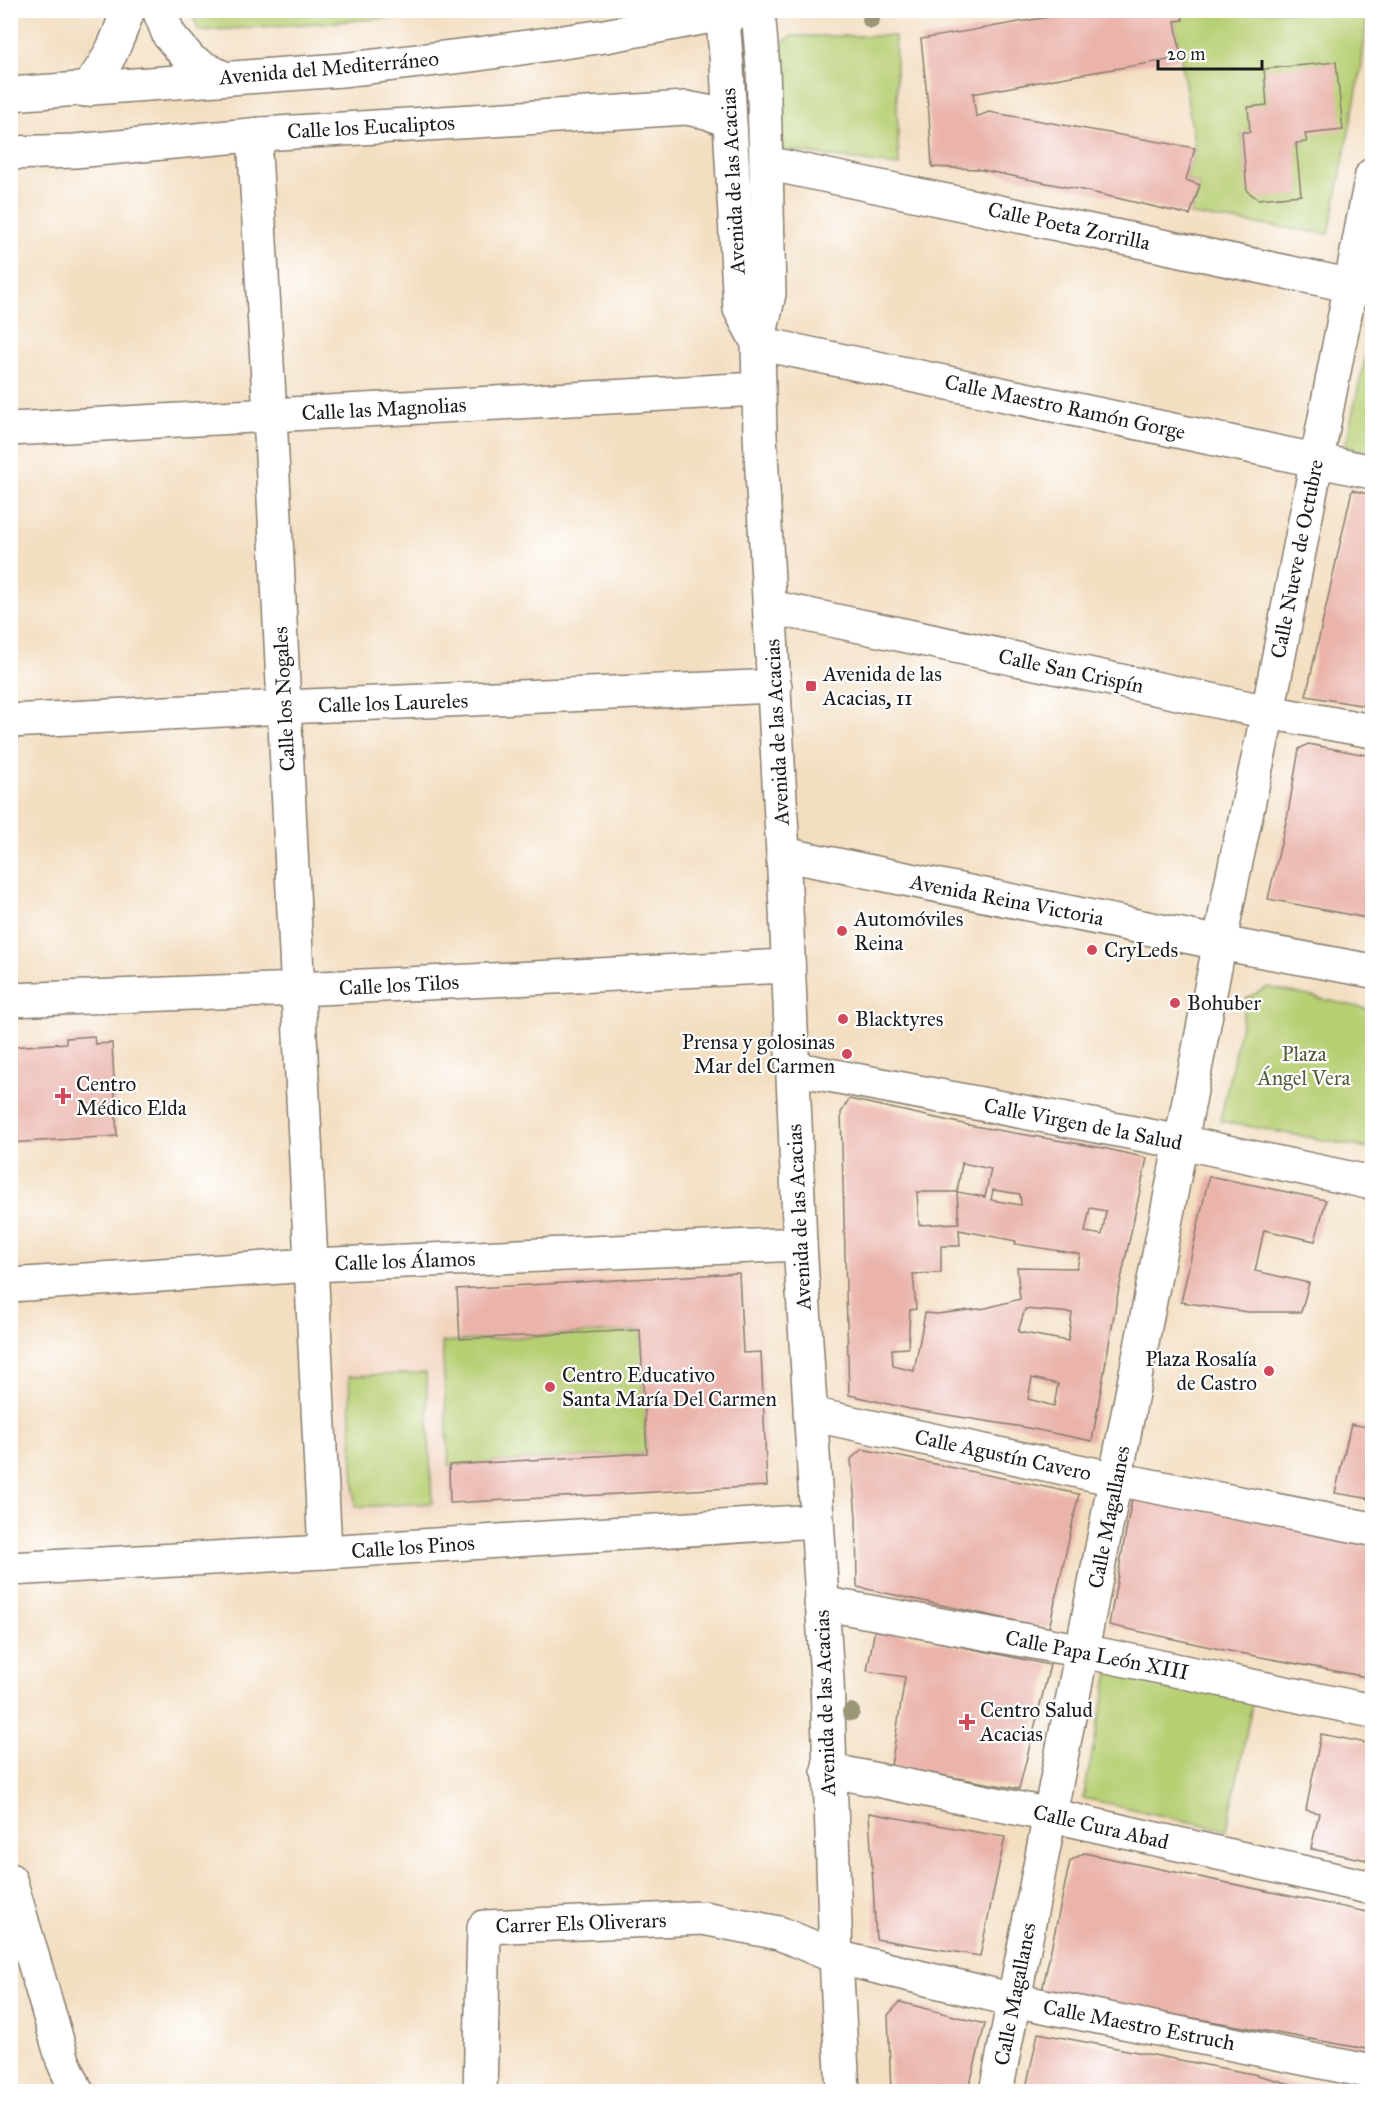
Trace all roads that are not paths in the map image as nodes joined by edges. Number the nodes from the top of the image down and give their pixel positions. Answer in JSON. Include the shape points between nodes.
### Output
{"nodes":[{"id":1,"x":128,"y":10,"type":"edge"},
{"id":2,"x":159,"y":10,"type":"edge"},
{"id":3,"x":758,"y":10,"type":"edge"},
{"id":4,"x":731,"y":12,"type":"edge"},
{"id":5,"x":223,"y":78,"type":"junction"},
{"id":6,"x":86,"y":90,"type":"junction"},
{"id":7,"x":10,"y":94,"type":"edge"},
{"id":8,"x":729,"y":121,"type":"junction"},
{"id":9,"x":262,"y":134,"type":"junction"},
{"id":10,"x":10,"y":153,"type":"edge"},
{"id":11,"x":766,"y":163,"type":"junction"},
{"id":12,"x":1372,"y":175,"type":"edge"},
{"id":13,"x":1362,"y":287,"type":"edge"},
{"id":14,"x":758,"y":343,"type":"junction"},
{"id":15,"x":758,"y":389,"type":"junction"},
{"id":16,"x":270,"y":415,"type":"junction"},
{"id":17,"x":10,"y":429,"type":"edge"},
{"id":18,"x":1316,"y":460,"type":"junction"},
{"id":19,"x":1372,"y":472,"type":"edge"},
{"id":20,"x":770,"y":608,"type":"junction"},
{"id":21,"x":775,"y":686,"type":"junction"},
{"id":22,"x":284,"y":707,"type":"junction"},
{"id":23,"x":1268,"y":712,"type":"junction"},
{"id":24,"x":10,"y":721,"type":"edge"},
{"id":25,"x":1372,"y":731,"type":"edge"},
{"id":26,"x":783,"y":854,"type":"junction"},
{"id":27,"x":1220,"y":943,"type":"junction"},
{"id":28,"x":788,"y":966,"type":"junction"},
{"id":29,"x":1372,"y":971,"type":"edge"},
{"id":30,"x":298,"y":989,"type":"junction"},
{"id":31,"x":10,"y":1000,"type":"edge"},
{"id":32,"x":792,"y":1068,"type":"junction"},
{"id":33,"x":1181,"y":1142,"type":"junction"},
{"id":34,"x":1372,"y":1183,"type":"edge"},
{"id":35,"x":800,"y":1244,"type":"junction"},
{"id":36,"x":311,"y":1265,"type":"junction"},
{"id":37,"x":10,"y":1285,"type":"edge"},
{"id":38,"x":810,"y":1414,"type":"junction"},
{"id":39,"x":1116,"y":1479,"type":"junction"},
{"id":40,"x":816,"y":1521,"type":"junction"},
{"id":41,"x":1372,"y":1529,"type":"edge"},
{"id":42,"x":325,"y":1552,"type":"junction"},
{"id":43,"x":10,"y":1569,"type":"edge"},
{"id":44,"x":821,"y":1603,"type":"junction"},
{"id":45,"x":1083,"y":1651,"type":"junction"},
{"id":46,"x":1372,"y":1711,"type":"edge"},
{"id":47,"x":828,"y":1770,"type":"junction"},
{"id":48,"x":1050,"y":1815,"type":"junction"},
{"id":49,"x":10,"y":1880,"type":"edge"},
{"id":50,"x":1372,"y":1888,"type":"edge"},
{"id":51,"x":836,"y":1957,"type":"junction"},
{"id":52,"x":1014,"y":2000,"type":"junction"},
{"id":53,"x":1372,"y":2072,"type":"edge"},
{"id":54,"x":77,"y":2091,"type":"edge"},
{"id":55,"x":480,"y":2091,"type":"edge"},
{"id":56,"x":843,"y":2091,"type":"edge"},
{"id":57,"x":996,"y":2091,"type":"edge"}],
"edges":[{"from":1,"to":6,"type":"street","via":[[102,71]]},
{"from":2,"to":5,"type":"street","via":[[169,35],[192,62]]},
{"from":3,"to":11,"type":"street","name":"Avenida de las Acacias"},
{"from":4,"to":5,"type":"street","name":"Avenida del Mediterráneo","via":[[490,53],[354,69]]},
{"from":4,"to":8,"type":"street","name":"Avenida de las Acacias"},
{"from":5,"to":6,"type":"street","name":"Avenida del Mediterráneo"},
{"from":6,"to":7,"type":"street","name":"Avenida del Mediterráneo"},
{"from":8,"to":9,"type":"street","name":"Calle los Eucaliptos","via":[[686,108]]},
{"from":8,"to":14,"type":"street","name":"Avenida de las Acacias","via":[[740,309]]},
{"from":9,"to":10,"type":"street","name":"Calle los Eucaliptos"},
{"from":9,"to":16,"type":"street","name":"Calle los Nogales","via":[[255,153]]},
{"from":11,"to":13,"type":"street","name":"Calle Poeta Zorrilla"},
{"from":11,"to":14,"type":"street","name":"Avenida de las Acacias","via":[[769,294]]},
{"from":12,"to":13,"type":"street","name":"Calle Nueve de Octubre"},
{"from":13,"to":18,"type":"street","name":"Calle Nueve de Octubre"},
{"from":14,"to":15,"type":"street","name":"Avenida de las Acacias"},
{"from":14,"to":18,"type":"street","name":"Calle Maestro Ramón Gorge"},
{"from":15,"to":16,"type":"street","name":"Calle las Magnolias"},
{"from":15,"to":20,"type":"street","name":"Avenida de las Acacias"},
{"from":16,"to":17,"type":"street","name":"Calle las Magnolias"},
{"from":16,"to":22,"type":"street","name":"Calle los Nogales"},
{"from":18,"to":19,"type":"street","name":"Calle Maestro Ramón Gorge"},
{"from":18,"to":23,"type":"street","name":"Calle Nueve de Octubre"},
{"from":20,"to":21,"type":"street","name":"Avenida de las Acacias"},
{"from":20,"to":23,"type":"street","name":"Calle San Crispín"},
{"from":21,"to":22,"type":"street","name":"Calle los Laureles"},
{"from":21,"to":26,"type":"street","name":"Avenida de las Acacias"},
{"from":22,"to":24,"type":"street","name":"Calle los Laureles"},
{"from":22,"to":30,"type":"street","name":"Calle los Nogales"},
{"from":23,"to":25,"type":"street","name":"Calle San Crispín"},
{"from":23,"to":27,"type":"street","name":"Calle Nueve de Octubre"},
{"from":26,"to":27,"type":"street","name":"Avenida Reina Victoria"},
{"from":26,"to":28,"type":"street","name":"Avenida de las Acacias"},
{"from":27,"to":29,"type":"street","name":"Avenida Reina Victoria"},
{"from":27,"to":33,"type":"street","name":"Calle Magallanes"},
{"from":28,"to":30,"type":"street","name":"Calle los Tilos"},
{"from":28,"to":32,"type":"street","name":"Avenida de las Acacias"},
{"from":30,"to":31,"type":"street","name":"Calle los Tilos"},
{"from":30,"to":36,"type":"street","name":"Calle los Nogales"},
{"from":32,"to":33,"type":"street","name":"Calle Virgen de la Salud"},
{"from":32,"to":35,"type":"street","name":"Avenida de las Acacias"},
{"from":33,"to":34,"type":"street","name":"Calle Virgen de la Salud"},
{"from":33,"to":39,"type":"street","name":"Calle Magallanes"},
{"from":35,"to":36,"type":"street","name":"Calle los Álamos"},
{"from":35,"to":38,"type":"street","name":"Avenida de las Acacias"},
{"from":36,"to":37,"type":"street","name":"Calle los Álamos"},
{"from":36,"to":42,"type":"street","name":"Calle los Nogales"},
{"from":38,"to":39,"type":"street","name":"Calle Agustín Cavero"},
{"from":38,"to":40,"type":"street","name":"Avenida de las Acacias"},
{"from":39,"to":41,"type":"street","name":"Calle Agustín Cavero"},
{"from":39,"to":45,"type":"street","name":"Calle Magallanes"},
{"from":40,"to":42,"type":"street","name":"Calle los Pinos"},
{"from":40,"to":44,"type":"street","name":"Avenida de las Acacias"},
{"from":42,"to":43,"type":"street","name":"Calle los Pinos"},
{"from":44,"to":45,"type":"street","name":"Calle Papa León XIII"},
{"from":44,"to":47,"type":"street","name":"Avenida de las Acacias"},
{"from":45,"to":46,"type":"street","name":"Calle Papa León XIII"},
{"from":45,"to":48,"type":"street","name":"Calle Magallanes"},
{"from":47,"to":48,"type":"street","name":"Calle Cura Abad"},
{"from":47,"to":51,"type":"street","name":"Avenida de las Acacias"},
{"from":48,"to":50,"type":"street","name":"Calle Cura Abad"},
{"from":48,"to":52,"type":"street","name":"Calle Magallanes"},
{"from":49,"to":54,"type":"street","via":[[63,2061]]},
{"from":51,"to":52,"type":"street","name":"Calle Maestro Estruch"},
{"from":51,"to":55,"type":"street","name":"Carrer Els Oliverars","via":[[779,1933],[703,1918],[484,1928]]},
{"from":51,"to":56,"type":"street","name":"Avenida de las Acacias"},
{"from":52,"to":53,"type":"street","name":"Calle Maestro Estruch"},
{"from":52,"to":57,"type":"street","name":"Calle Magallanes"}]}
